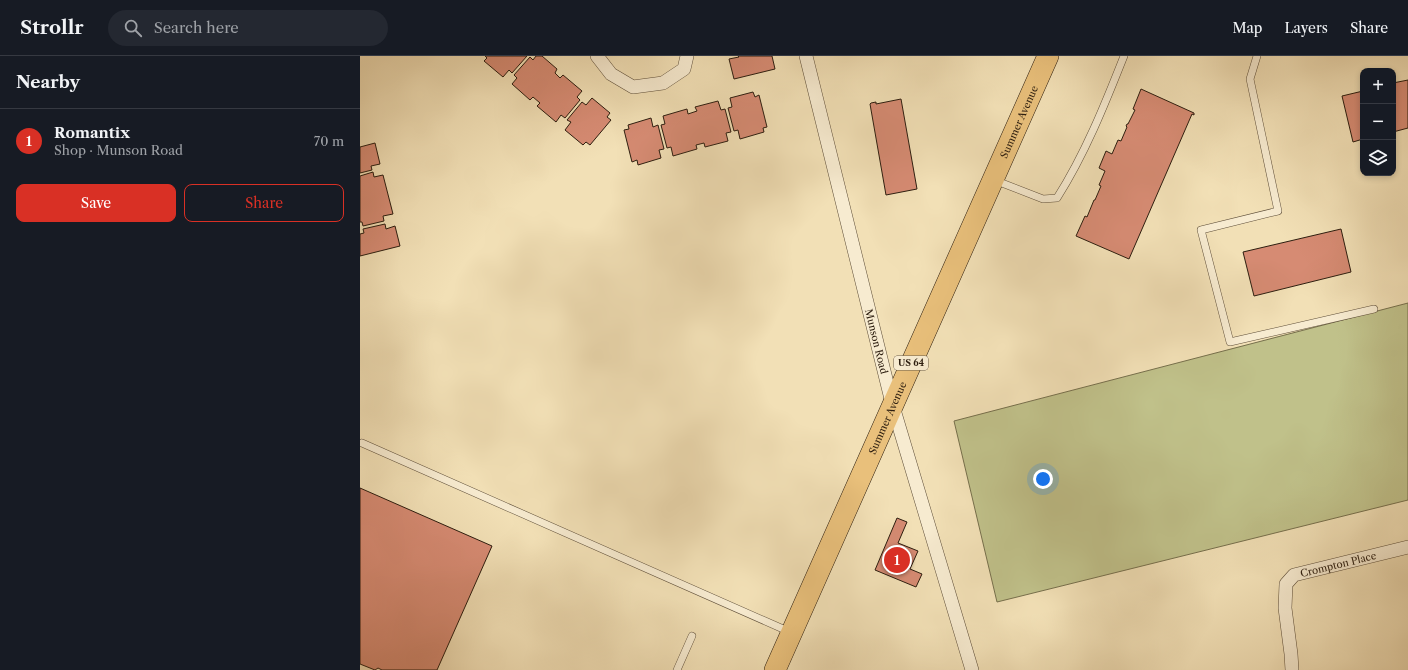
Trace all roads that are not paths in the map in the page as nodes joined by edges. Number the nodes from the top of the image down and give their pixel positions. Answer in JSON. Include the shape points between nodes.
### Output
{"nodes":[{"id":1,"x":597,"y":56,"type":"edge"},
{"id":2,"x":688,"y":56,"type":"edge"},
{"id":3,"x":806,"y":56,"type":"edge"},
{"id":4,"x":1048,"y":56,"type":"edge"},
{"id":5,"x":1124,"y":56,"type":"edge"},
{"id":6,"x":1257,"y":56,"type":"edge"},
{"id":7,"x":994,"y":180,"type":"junction"},
{"id":8,"x":1374,"y":308,"type":"dead end"},
{"id":9,"x":892,"y":404,"type":"junction"},
{"id":10,"x":362,"y":443,"type":"dead end"},
{"id":11,"x":1408,"y":547,"type":"edge"},
{"id":12,"x":791,"y":632,"type":"junction"},
{"id":13,"x":692,"y":636,"type":"dead end"},
{"id":14,"x":677,"y":670,"type":"edge"},
{"id":15,"x":775,"y":670,"type":"edge"},
{"id":16,"x":972,"y":670,"type":"edge"},
{"id":17,"x":1292,"y":670,"type":"edge"}],
"edges":[{"from":1,"to":2,"type":"street","via":[[611,74],[633,86],[663,83],[684,69]]},
{"from":3,"to":9,"type":"street","name":"Munson Road"},
{"from":4,"to":7,"type":"main road","name":"Summer Avenue","number":"US 64"},
{"from":5,"to":7,"type":"lane","via":[[1099,119],[1057,198],[1043,200]]},
{"from":6,"to":8,"type":"lane","via":[[1250,79],[1278,211],[1202,230],[1230,342]]},
{"from":7,"to":9,"type":"main road","name":"Summer Avenue","number":"US 64"},
{"from":9,"to":12,"type":"main road","name":"Summer Avenue","number":"US 64"},
{"from":9,"to":16,"type":"street","name":"Munson Road"},
{"from":10,"to":12,"type":"lane"},
{"from":11,"to":17,"type":"street","name":"Crompton Place","via":[[1294,575],[1286,584],[1285,608]]},
{"from":12,"to":15,"type":"main road","name":"Summer Avenue","number":"US 64"},
{"from":13,"to":14,"type":"lane"}]}
